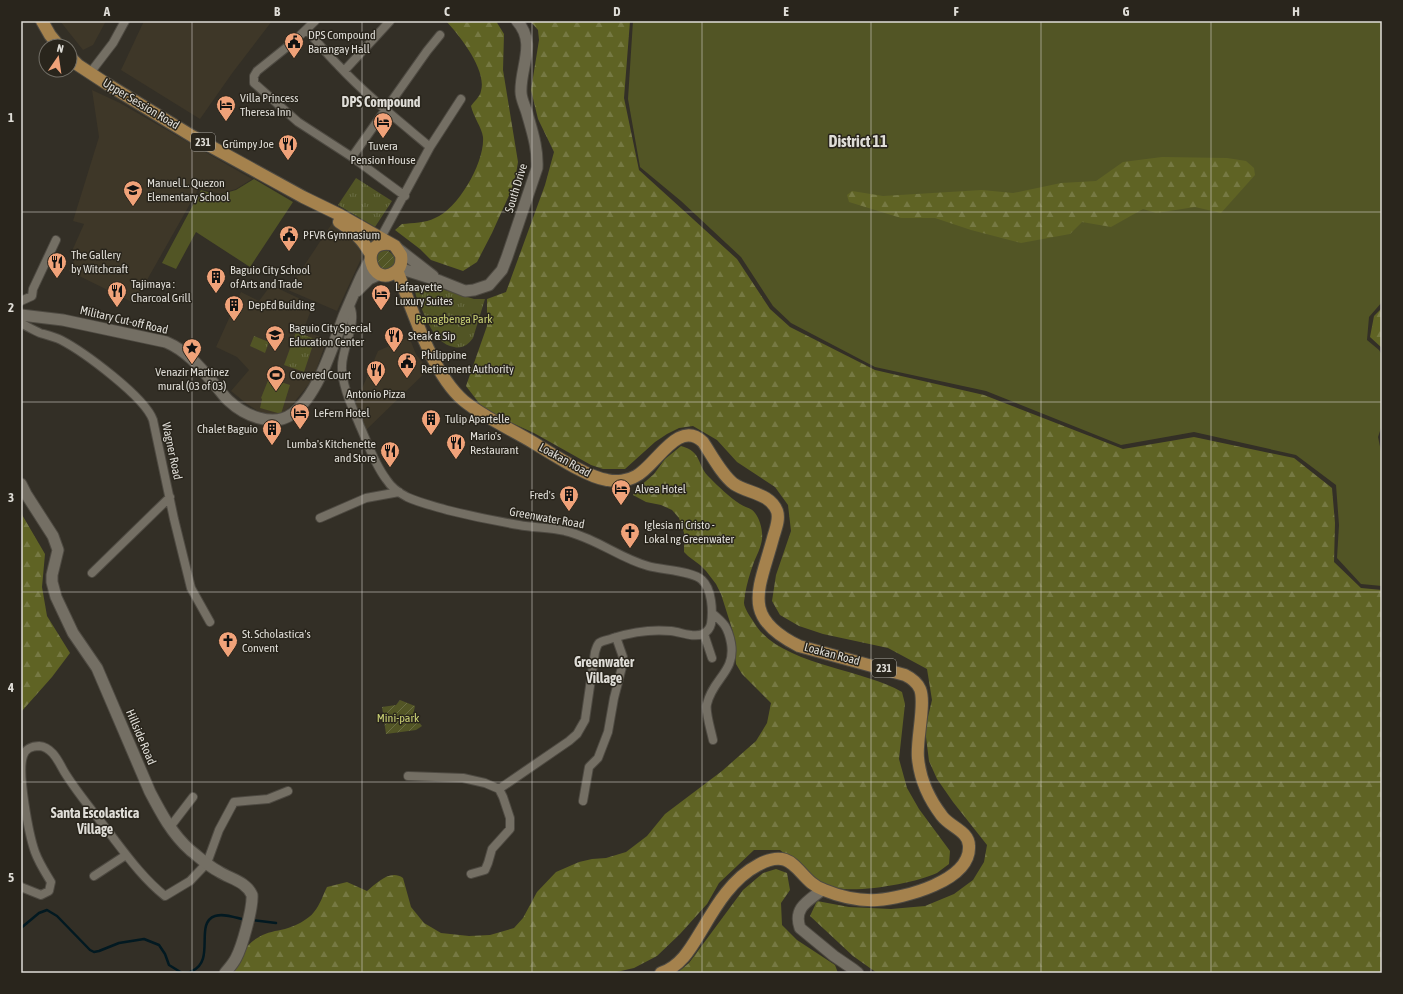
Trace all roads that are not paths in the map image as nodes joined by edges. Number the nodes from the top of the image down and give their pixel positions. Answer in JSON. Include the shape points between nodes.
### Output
{"nodes":[{"id":1,"x":42,"y":21,"type":"edge"},
{"id":2,"x":125,"y":21,"type":"edge"},
{"id":3,"x":315,"y":21,"type":"edge"},
{"id":4,"x":390,"y":21,"type":"edge"},
{"id":5,"x":517,"y":21,"type":"edge"},
{"id":6,"x":307,"y":30,"type":"junction"},
{"id":7,"x":440,"y":35,"type":"dead end"},
{"id":8,"x":52,"y":38,"type":"edge"},
{"id":9,"x":78,"y":63,"type":"edge"},
{"id":10,"x":344,"y":71,"type":"junction"},
{"id":11,"x":90,"y":73,"type":"junction"},
{"id":12,"x":461,"y":99,"type":"dead end"},
{"id":13,"x":385,"y":110,"type":"junction"},
{"id":14,"x":430,"y":147,"type":"junction"},
{"id":15,"x":352,"y":157,"type":"junction"},
{"id":16,"x":405,"y":196,"type":"junction"},
{"id":17,"x":319,"y":206,"type":"junction"},
{"id":18,"x":56,"y":240,"type":"dead end"},
{"id":19,"x":381,"y":248,"type":"junction"},
{"id":20,"x":391,"y":272,"type":"junction"},
{"id":21,"x":440,"y":281,"type":"junction"},
{"id":22,"x":355,"y":292,"type":"junction"},
{"id":23,"x":21,"y":301,"type":"edge"},
{"id":24,"x":349,"y":305,"type":"junction"},
{"id":25,"x":21,"y":316,"type":"edge"},
{"id":26,"x":21,"y":323,"type":"edge"},
{"id":27,"x":21,"y":484,"type":"edge"},
{"id":28,"x":399,"y":492,"type":"junction"},
{"id":29,"x":170,"y":497,"type":"junction"},
{"id":30,"x":320,"y":518,"type":"dead end"},
{"id":31,"x":92,"y":573,"type":"dead end"},
{"id":32,"x":712,"y":613,"type":"junction"},
{"id":33,"x":210,"y":622,"type":"dead end"},
{"id":34,"x":704,"y":634,"type":"junction"},
{"id":35,"x":616,"y":637,"type":"junction"},
{"id":36,"x":712,"y":658,"type":"dead end"},
{"id":37,"x":713,"y":740,"type":"dead end"},
{"id":38,"x":408,"y":776,"type":"dead end"},
{"id":39,"x":499,"y":789,"type":"junction"},
{"id":40,"x":288,"y":791,"type":"dead end"},
{"id":41,"x":193,"y":796,"type":"dead end"},
{"id":42,"x":583,"y":801,"type":"dead end"},
{"id":43,"x":170,"y":827,"type":"junction"},
{"id":44,"x":126,"y":855,"type":"junction"},
{"id":45,"x":207,"y":863,"type":"junction"},
{"id":46,"x":471,"y":874,"type":"dead end"},
{"id":47,"x":94,"y":876,"type":"dead end"},
{"id":48,"x":21,"y":887,"type":"edge"},
{"id":49,"x":822,"y":890,"type":"junction"},
{"id":50,"x":855,"y":972,"type":"edge"},
{"id":51,"x":225,"y":973,"type":"edge"},
{"id":52,"x":661,"y":973,"type":"edge"}],
"edges":[{"from":1,"to":8,"type":"main road"},
{"from":2,"to":11,"type":"street","via":[[113,43]]},
{"from":3,"to":6,"type":"street"},
{"from":4,"to":10,"type":"street"},
{"from":5,"to":21,"type":"main road","name":"South Drive","via":[[527,36],[521,95],[536,145],[535,174],[502,270],[495,279],[489,285],[474,290],[464,290]]},
{"from":6,"to":10,"type":"street"},
{"from":6,"to":15,"type":"street","via":[[257,71],[254,83],[298,122]]},
{"from":7,"to":13,"type":"street"},
{"from":9,"to":11,"type":"main road","name":"Upper Session Road","number":"231"},
{"from":10,"to":13,"type":"street"},
{"from":11,"to":17,"type":"main road","name":"Upper Session Road","number":"231","via":[[192,136]]},
{"from":12,"to":14,"type":"street"},
{"from":13,"to":14,"type":"street"},
{"from":13,"to":15,"type":"street"},
{"from":14,"to":16,"type":"street"},
{"from":15,"to":16,"type":"street"},
{"from":16,"to":19,"type":"street"},
{"from":17,"to":19,"type":"main road","name":"Upper Session Road","number":"231","via":[[340,215]]},
{"from":17,"to":19,"type":"main road","name":"Upper Session Road","number":"231","via":[[363,241]]},
{"from":18,"to":23,"type":"street","via":[[31,298]]},
{"from":19,"to":20,"type":"main road","number":"231","via":[[374,269]]},
{"from":19,"to":20,"type":"main road","number":"231","via":[[401,253],[402,258]]},
{"from":19,"to":21,"type":"main road","name":"South Drive"},
{"from":19,"to":22,"type":"main road","name":"Military Cut-off Road","via":[[362,274]]},
{"from":20,"to":21,"type":"main road","name":"South Drive"},
{"from":20,"to":22,"type":"main road","name":"Military Cut-off Road","via":[[365,282]]},
{"from":20,"to":49,"type":"main road","name":"Loakan Road","number":"231","via":[[439,369],[451,387],[462,399],[488,417],[553,454],[598,478],[614,481],[630,479],[643,472],[679,437],[690,435],[700,440],[727,478],[767,500],[777,511],[776,529],[758,593],[758,606],[770,627],[799,646],[896,671],[912,678],[916,683],[921,695],[918,754],[923,781],[943,818],[969,840],[966,862],[945,880],[894,898],[861,900]]},
{"from":22,"to":24,"type":"main road","name":"Military Cut-off Road"},
{"from":24,"to":25,"type":"main road","name":"Military Cut-off Road","via":[[308,398],[292,415],[272,421],[262,419],[228,401],[194,360],[181,349],[166,342],[63,320]]},
{"from":24,"to":28,"type":"street","name":"Greenwater Road","via":[[353,316],[342,366],[349,398],[370,452],[385,478]]},
{"from":26,"to":29,"type":"street","name":"Wagner Road","via":[[60,340],[81,353],[120,383],[147,409],[154,420]]},
{"from":27,"to":43,"type":"main road","name":"Hillside Road","via":[[56,543],[58,550],[52,582],[56,597],[72,633],[98,668],[150,792]]},
{"from":28,"to":30,"type":"street","via":[[366,498]]},
{"from":28,"to":32,"type":"street","name":"Greenwater Road","via":[[418,501],[470,516],[564,530],[590,538],[637,562],[659,569],[692,574],[706,584]]},
{"from":29,"to":31,"type":"street"},
{"from":29,"to":33,"type":"street","name":"Wagner Road","via":[[191,588]]},
{"from":32,"to":34,"type":"street","name":"Greenwater Road","via":[[710,626]]},
{"from":32,"to":37,"type":"street","via":[[728,629],[732,654],[730,663],[707,702]]},
{"from":34,"to":35,"type":"street","via":[[640,631]]},
{"from":34,"to":36,"type":"street"},
{"from":35,"to":39,"type":"street","via":[[600,642],[596,648],[585,720],[577,734]]},
{"from":35,"to":42,"type":"street","via":[[623,657],[622,667],[608,732],[598,758],[588,767]]},
{"from":38,"to":39,"type":"street","via":[[462,778]]},
{"from":39,"to":46,"type":"street","via":[[510,818],[510,829],[492,850],[485,870]]},
{"from":40,"to":45,"type":"street","via":[[268,799],[234,802],[219,830]]},
{"from":41,"to":43,"type":"street"},
{"from":43,"to":45,"type":"main road","name":"Hillside Road"},
{"from":44,"to":45,"type":"street","via":[[165,896],[190,881]]},
{"from":44,"to":47,"type":"street"},
{"from":44,"to":48,"type":"street","via":[[76,790],[50,750],[40,746],[30,747],[22,761],[28,830],[35,852],[51,882],[49,891],[41,895]]},
{"from":45,"to":51,"type":"main road","name":"Hillside Road","via":[[217,871],[243,883],[251,892],[253,899],[236,958]]},
{"from":49,"to":50,"type":"main road","via":[[800,909],[800,928]]},
{"from":49,"to":52,"type":"main road","name":"Loakan Road","number":"231","via":[[796,866],[784,860],[768,860],[757,865],[736,881],[727,892],[685,956],[668,971]]}]}
